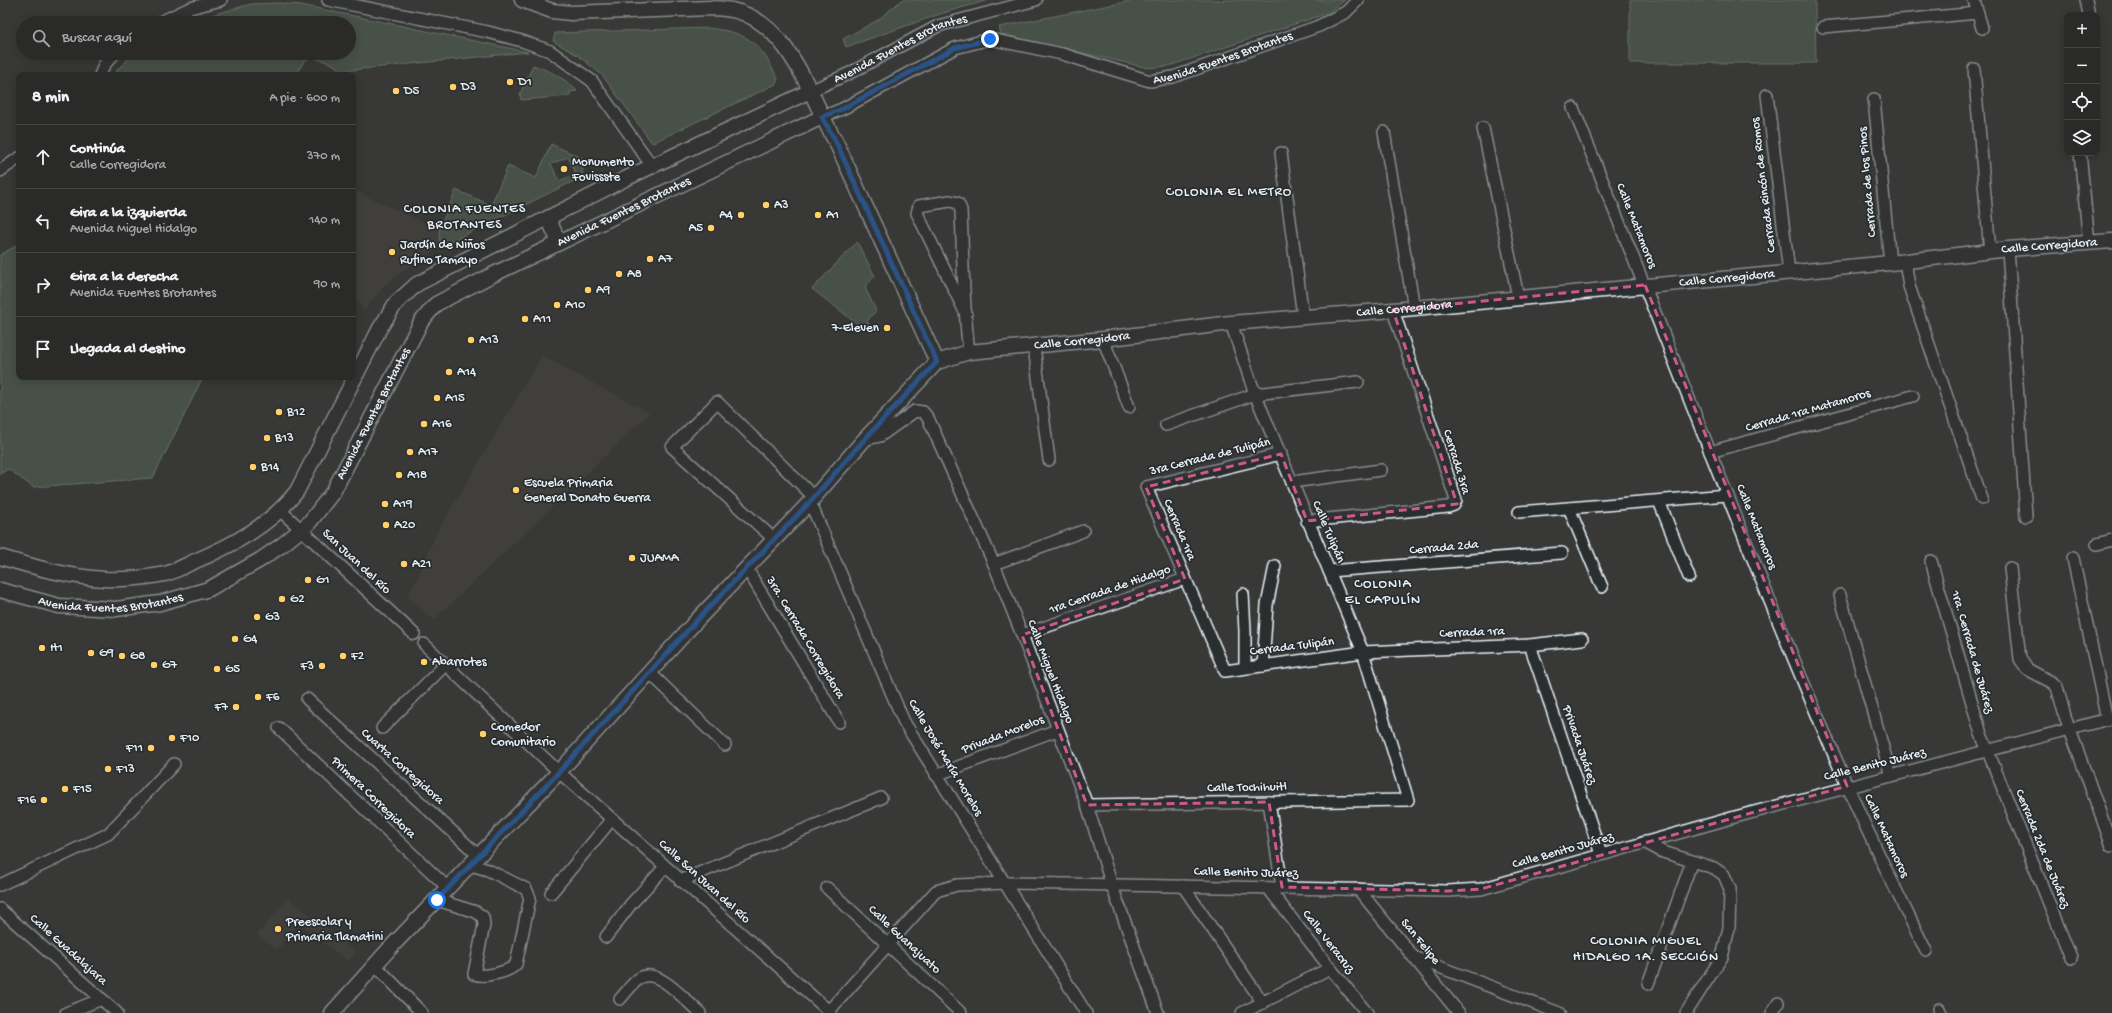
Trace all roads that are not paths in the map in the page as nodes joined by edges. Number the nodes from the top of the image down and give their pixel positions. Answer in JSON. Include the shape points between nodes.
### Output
{"nodes":[{"id":1,"x":221,"y":0,"type":"edge"},
{"id":2,"x":328,"y":0,"type":"edge"},
{"id":3,"x":522,"y":0,"type":"edge"},
{"id":4,"x":1036,"y":0,"type":"edge"},
{"id":5,"x":1358,"y":0,"type":"edge"},
{"id":6,"x":1974,"y":0,"type":"edge"},
{"id":7,"x":2086,"y":0,"type":"edge"},
{"id":8,"x":1978,"y":12,"type":"junction"},
{"id":9,"x":2088,"y":12,"type":"edge"},
{"id":10,"x":173,"y":16,"type":"edge"},
{"id":11,"x":1823,"y":27,"type":"dead end"},
{"id":12,"x":1982,"y":28,"type":"dead end"},
{"id":13,"x":109,"y":60,"type":"edge"},
{"id":14,"x":1974,"y":69,"type":"dead end"},
{"id":15,"x":101,"y":72,"type":"edge"},
{"id":16,"x":810,"y":91,"type":"junction"},
{"id":17,"x":1767,"y":95,"type":"dead end"},
{"id":18,"x":1874,"y":99,"type":"dead end"},
{"id":19,"x":1573,"y":108,"type":"dead end"},
{"id":20,"x":822,"y":117,"type":"junction"},
{"id":21,"x":1483,"y":128,"type":"dead end"},
{"id":22,"x":1384,"y":132,"type":"dead end"},
{"id":23,"x":1280,"y":153,"type":"dead end"},
{"id":24,"x":2080,"y":156,"type":"edge"},
{"id":25,"x":16,"y":160,"type":"edge"},
{"id":26,"x":652,"y":166,"type":"junction"},
{"id":27,"x":0,"y":171,"type":"edge"},
{"id":28,"x":548,"y":218,"type":"junction"},
{"id":29,"x":2112,"y":241,"type":"edge"},
{"id":30,"x":559,"y":242,"type":"junction"},
{"id":31,"x":2089,"y":243,"type":"junction"},
{"id":32,"x":2008,"y":249,"type":"junction"},
{"id":33,"x":1990,"y":252,"type":"junction"},
{"id":34,"x":1905,"y":261,"type":"junction"},
{"id":35,"x":1890,"y":263,"type":"junction"},
{"id":36,"x":1788,"y":272,"type":"junction"},
{"id":37,"x":1645,"y":285,"type":"junction"},
{"id":38,"x":1518,"y":297,"type":"junction"},
{"id":39,"x":1414,"y":308,"type":"junction"},
{"id":40,"x":1393,"y":310,"type":"junction"},
{"id":41,"x":966,"y":314,"type":"junction"},
{"id":42,"x":1303,"y":316,"type":"junction"},
{"id":43,"x":1231,"y":323,"type":"junction"},
{"id":44,"x":1103,"y":339,"type":"junction"},
{"id":45,"x":1034,"y":347,"type":"junction"},
{"id":46,"x":969,"y":352,"type":"junction"},
{"id":47,"x":937,"y":362,"type":"junction"},
{"id":48,"x":356,"y":375,"type":"edge"},
{"id":49,"x":354,"y":380,"type":"edge"},
{"id":50,"x":1358,"y":382,"type":"dead end"},
{"id":51,"x":1255,"y":394,"type":"junction"},
{"id":52,"x":1913,"y":396,"type":"dead end"},
{"id":53,"x":1129,"y":407,"type":"dead end"},
{"id":54,"x":1166,"y":425,"type":"dead end"},
{"id":55,"x":863,"y":441,"type":"junction"},
{"id":56,"x":1710,"y":452,"type":"junction"},
{"id":57,"x":1281,"y":454,"type":"junction"},
{"id":58,"x":1049,"y":460,"type":"dead end"},
{"id":59,"x":1381,"y":470,"type":"dead end"},
{"id":60,"x":1292,"y":482,"type":"junction"},
{"id":61,"x":1146,"y":487,"type":"joint"},
{"id":62,"x":1727,"y":495,"type":"junction"},
{"id":63,"x":812,"y":499,"type":"junction"},
{"id":64,"x":1982,"y":500,"type":"dead end"},
{"id":65,"x":1659,"y":501,"type":"junction"},
{"id":66,"x":1569,"y":508,"type":"junction"},
{"id":67,"x":280,"y":510,"type":"junction"},
{"id":68,"x":1519,"y":512,"type":"dead end"},
{"id":69,"x":2026,"y":516,"type":"dead end"},
{"id":70,"x":1307,"y":521,"type":"junction"},
{"id":71,"x":301,"y":530,"type":"junction"},
{"id":72,"x":1082,"y":531,"type":"dead end"},
{"id":73,"x":775,"y":540,"type":"junction"},
{"id":74,"x":2112,"y":540,"type":"edge"},
{"id":75,"x":2097,"y":544,"type":"dead end"},
{"id":76,"x":1562,"y":553,"type":"dead end"},
{"id":77,"x":0,"y":557,"type":"edge"},
{"id":78,"x":2073,"y":558,"type":"dead end"},
{"id":79,"x":1931,"y":561,"type":"dead end"},
{"id":80,"x":994,"y":564,"type":"junction"},
{"id":81,"x":1276,"y":566,"type":"dead end"},
{"id":82,"x":2010,"y":568,"type":"dead end"},
{"id":83,"x":747,"y":569,"type":"junction"},
{"id":84,"x":1329,"y":571,"type":"junction"},
{"id":85,"x":1689,"y":577,"type":"dead end"},
{"id":86,"x":1185,"y":579,"type":"junction"},
{"id":87,"x":1602,"y":587,"type":"dead end"},
{"id":88,"x":0,"y":590,"type":"edge"},
{"id":89,"x":1243,"y":594,"type":"dead end"},
{"id":90,"x":1840,"y":595,"type":"dead end"},
{"id":91,"x":414,"y":634,"type":"dead end"},
{"id":92,"x":1022,"y":635,"type":"junction"},
{"id":93,"x":1582,"y":639,"type":"dead end"},
{"id":94,"x":424,"y":644,"type":"dead end"},
{"id":95,"x":1530,"y":645,"type":"junction"},
{"id":96,"x":1363,"y":652,"type":"junction"},
{"id":97,"x":446,"y":664,"type":"junction"},
{"id":98,"x":1263,"y":666,"type":"junction"},
{"id":99,"x":1245,"y":667,"type":"junction"},
{"id":100,"x":1225,"y":671,"type":"joint"},
{"id":101,"x":649,"y":672,"type":"junction"},
{"id":102,"x":307,"y":699,"type":"dead end"},
{"id":103,"x":2109,"y":719,"type":"edge"},
{"id":104,"x":839,"y":722,"type":"dead end"},
{"id":105,"x":279,"y":728,"type":"dead end"},
{"id":106,"x":382,"y":728,"type":"dead end"},
{"id":107,"x":2070,"y":729,"type":"junction"},
{"id":108,"x":1057,"y":730,"type":"junction"},
{"id":109,"x":725,"y":745,"type":"dead end"},
{"id":110,"x":1987,"y":750,"type":"junction"},
{"id":111,"x":174,"y":764,"type":"dead end"},
{"id":112,"x":559,"y":772,"type":"junction"},
{"id":113,"x":936,"y":775,"type":"junction"},
{"id":114,"x":1891,"y":776,"type":"junction"},
{"id":115,"x":1848,"y":786,"type":"junction"},
{"id":116,"x":881,"y":798,"type":"dead end"},
{"id":117,"x":1408,"y":800,"type":"joint"},
{"id":118,"x":1269,"y":802,"type":"junction"},
{"id":119,"x":1087,"y":805,"type":"junction"},
{"id":120,"x":612,"y":819,"type":"junction"},
{"id":121,"x":1644,"y":842,"type":"junction"},
{"id":122,"x":2112,"y":846,"type":"edge"},
{"id":123,"x":1601,"y":854,"type":"junction"},
{"id":124,"x":475,"y":860,"type":"junction"},
{"id":125,"x":1692,"y":861,"type":"junction"},
{"id":126,"x":665,"y":867,"type":"junction"},
{"id":127,"x":680,"y":881,"type":"junction"},
{"id":128,"x":1005,"y":883,"type":"junction"},
{"id":129,"x":0,"y":886,"type":"edge"},
{"id":130,"x":1112,"y":886,"type":"junction"},
{"id":131,"x":1183,"y":886,"type":"junction"},
{"id":132,"x":1282,"y":887,"type":"junction"},
{"id":133,"x":448,"y":888,"type":"junction"},
{"id":134,"x":827,"y":888,"type":"dead end"},
{"id":135,"x":1268,"y":888,"type":"junction"},
{"id":136,"x":1358,"y":889,"type":"junction"},
{"id":137,"x":551,"y":893,"type":"dead end"},
{"id":138,"x":437,"y":900,"type":"junction"},
{"id":139,"x":0,"y":908,"type":"edge"},
{"id":140,"x":606,"y":937,"type":"dead end"},
{"id":141,"x":888,"y":943,"type":"junction"},
{"id":142,"x":1926,"y":951,"type":"dead end"},
{"id":143,"x":1415,"y":958,"type":"junction"},
{"id":144,"x":2071,"y":958,"type":"dead end"},
{"id":145,"x":375,"y":965,"type":"junction"},
{"id":146,"x":1330,"y":968,"type":"junction"},
{"id":147,"x":1648,"y":984,"type":"dead end"},
{"id":148,"x":620,"y":999,"type":"dead end"},
{"id":149,"x":102,"y":1000,"type":"junction"},
{"id":150,"x":1263,"y":1003,"type":"junction"},
{"id":151,"x":1778,"y":1003,"type":"dead end"},
{"id":152,"x":829,"y":1012,"type":"edge"},
{"id":153,"x":66,"y":1013,"type":"edge"},
{"id":154,"x":117,"y":1013,"type":"edge"},
{"id":155,"x":332,"y":1013,"type":"edge"},
{"id":156,"x":422,"y":1013,"type":"edge"},
{"id":157,"x":700,"y":1013,"type":"edge"},
{"id":158,"x":961,"y":1013,"type":"edge"},
{"id":159,"x":1086,"y":1013,"type":"edge"},
{"id":160,"x":1158,"y":1013,"type":"edge"},
{"id":161,"x":1242,"y":1013,"type":"edge"},
{"id":162,"x":1367,"y":1013,"type":"edge"},
{"id":163,"x":1459,"y":1013,"type":"edge"},
{"id":164,"x":1559,"y":1013,"type":"edge"},
{"id":165,"x":1686,"y":1013,"type":"edge"},
{"id":166,"x":1772,"y":1013,"type":"edge"}],
"edges":[{"from":1,"to":10,"type":"street","via":[[190,8]]},
{"from":2,"to":26,"type":"street","via":[[488,32],[550,51],[592,81]]},
{"from":3,"to":16,"type":"street","via":[[552,12],[572,13],[711,8],[734,10],[769,28],[786,47]]},
{"from":4,"to":16,"type":"street","name":"Avenida Fuentes Brotantes","via":[[938,26],[848,74]]},
{"from":5,"to":20,"type":"street","name":"Avenida Fuentes Brotantes","via":[[1346,12],[1318,26],[1173,77],[1150,81],[1062,54],[990,39],[955,48],[842,109]]},
{"from":6,"to":8,"type":"street"},
{"from":7,"to":9,"type":"street"},
{"from":8,"to":11,"type":"street"},
{"from":8,"to":12,"type":"street"},
{"from":13,"to":15,"type":"street"},
{"from":14,"to":33,"type":"street"},
{"from":16,"to":20,"type":"street"},
{"from":16,"to":26,"type":"street","name":"Avenida Fuentes Brotantes"},
{"from":17,"to":36,"type":"street","name":"Cerrada Rincón de Romos"},
{"from":18,"to":35,"type":"street","name":"Cerrada de los Pinos"},
{"from":19,"to":37,"type":"street","name":"Calle Matamoros"},
{"from":20,"to":30,"type":"street","name":"Avenida Fuentes Brotantes"},
{"from":20,"to":47,"type":"street","via":[[836,142]]},
{"from":21,"to":38,"type":"street"},
{"from":22,"to":39,"type":"street"},
{"from":23,"to":42,"type":"street"},
{"from":24,"to":31,"type":"street"},
{"from":25,"to":27,"type":"street"},
{"from":26,"to":28,"type":"street","name":"Avenida Fuentes Brotantes"},
{"from":28,"to":30,"type":"street"},
{"from":28,"to":48,"type":"street","name":"Avenida Fuentes Brotantes","via":[[417,284],[396,303]]},
{"from":29,"to":31,"type":"street","name":"Calle Corregidora"},
{"from":30,"to":71,"type":"street","name":"Avenida Fuentes Brotantes","via":[[436,304],[421,322],[333,492]]},
{"from":31,"to":32,"type":"street","name":"Calle Corregidora"},
{"from":32,"to":33,"type":"street","name":"Calle Corregidora"},
{"from":32,"to":69,"type":"street"},
{"from":33,"to":34,"type":"street","name":"Calle Corregidora"},
{"from":34,"to":35,"type":"street","name":"Calle Corregidora"},
{"from":34,"to":64,"type":"street","via":[[1909,286]]},
{"from":35,"to":36,"type":"street","name":"Calle Corregidora"},
{"from":36,"to":37,"type":"street","name":"Calle Corregidora"},
{"from":37,"to":38,"type":"street","name":"Calle Corregidora"},
{"from":37,"to":56,"type":"street","name":"Calle Matamoros"},
{"from":38,"to":39,"type":"street","name":"Calle Corregidora"},
{"from":39,"to":40,"type":"street","name":"Calle Corregidora"},
{"from":40,"to":42,"type":"street","name":"Calle Corregidora"},
{"from":40,"to":70,"type":"street","name":"Cerrada 3ra","via":[[1456,500],[1454,505]]},
{"from":41,"to":41,"type":"street","via":[[917,213],[919,206],[950,201],[958,203],[961,210]]},
{"from":41,"to":46,"type":"street"},
{"from":42,"to":43,"type":"street","name":"Calle Corregidora"},
{"from":43,"to":44,"type":"street","name":"Calle Corregidora"},
{"from":43,"to":51,"type":"street","name":"Calle Tulipán"},
{"from":44,"to":45,"type":"street","name":"Calle Corregidora"},
{"from":44,"to":53,"type":"street"},
{"from":45,"to":46,"type":"street","name":"Calle Corregidora"},
{"from":45,"to":58,"type":"street"},
{"from":46,"to":47,"type":"street","name":"Calle Corregidora"},
{"from":47,"to":55,"type":"street","name":"Calle Corregidora"},
{"from":49,"to":67,"type":"street","name":"Avenida Fuentes Brotantes","via":[[297,491]]},
{"from":50,"to":51,"type":"street"},
{"from":51,"to":54,"type":"street"},
{"from":51,"to":57,"type":"street","name":"Calle Tulipán"},
{"from":52,"to":56,"type":"street","name":"Cerrada 1ra Matamoros"},
{"from":55,"to":63,"type":"street","name":"Calle Corregidora"},
{"from":55,"to":80,"type":"street","name":"Calle Miguel Hidalgo","via":[[880,436],[915,411],[923,412],[942,446]]},
{"from":56,"to":62,"type":"street","name":"Calle Matamoros"},
{"from":57,"to":60,"type":"street","name":"Calle Tulipán"},
{"from":57,"to":61,"type":"street","name":"3ra Cerrada de Tulipán"},
{"from":59,"to":60,"type":"street"},
{"from":60,"to":70,"type":"street","name":"Calle Tulipán"},
{"from":61,"to":86,"type":"street","name":"Cerrada 1ra"},
{"from":62,"to":65,"type":"street"},
{"from":62,"to":115,"type":"street","name":"Calle Matamoros"},
{"from":63,"to":73,"type":"street","name":"Calle Corregidora"},
{"from":63,"to":73,"type":"street","via":[[716,402],[672,447]]},
{"from":63,"to":113,"type":"street","name":"Calle José María Morelos","via":[[904,722]]},
{"from":65,"to":66,"type":"street"},
{"from":65,"to":85,"type":"street"},
{"from":66,"to":68,"type":"street"},
{"from":66,"to":87,"type":"street"},
{"from":67,"to":71,"type":"street","name":"San Juan del Río"},
{"from":67,"to":77,"type":"street","name":"Avenida Fuentes Brotantes","via":[[220,551],[166,574],[105,579],[71,575]]},
{"from":70,"to":84,"type":"street","name":"Calle Tulipán"},
{"from":71,"to":88,"type":"street","name":"Avenida Fuentes Brotantes","via":[[260,560],[209,589],[160,603],[116,609],[59,606]]},
{"from":71,"to":91,"type":"street","name":"San Juan del Río"},
{"from":72,"to":80,"type":"street"},
{"from":73,"to":83,"type":"street","name":"Calle Corregidora"},
{"from":74,"to":75,"type":"street"},
{"from":76,"to":84,"type":"street","name":"Cerrada 2da"},
{"from":78,"to":103,"type":"street"},
{"from":79,"to":110,"type":"street","name":"1ra. Cerrada de Juárez"},
{"from":80,"to":92,"type":"street","name":"Calle Miguel Hidalgo"},
{"from":81,"to":98,"type":"street","via":[[1267,605]]},
{"from":82,"to":107,"type":"street","via":[[2020,659],[2027,669],[2057,687]]},
{"from":83,"to":101,"type":"street","name":"Calle Corregidora"},
{"from":83,"to":104,"type":"street","name":"3ra. Cerrada Corregidora"},
{"from":84,"to":96,"type":"street","name":"Calle Tulipán"},
{"from":86,"to":92,"type":"street","name":"1ra Cerrada de Hidalgo"},
{"from":86,"to":100,"type":"street","name":"Cerrada 1ra"},
{"from":89,"to":99,"type":"street"},
{"from":90,"to":114,"type":"street"},
{"from":92,"to":108,"type":"street","name":"Calle Miguel Hidalgo"},
{"from":93,"to":95,"type":"street","name":"Cerrada 1ra"},
{"from":94,"to":97,"type":"street"},
{"from":95,"to":96,"type":"street","name":"Cerrada 1ra"},
{"from":95,"to":123,"type":"street","name":"Privada Juárez"},
{"from":96,"to":98,"type":"street","name":"Cerrada Tulipán"},
{"from":96,"to":117,"type":"street","name":"Calle Tulipán"},
{"from":97,"to":106,"type":"street"},
{"from":97,"to":112,"type":"street"},
{"from":98,"to":99,"type":"street","name":"Cerrada Tulipán"},
{"from":99,"to":100,"type":"street","name":"Cerrada Tulipán"},
{"from":101,"to":109,"type":"street"},
{"from":101,"to":112,"type":"street","name":"Calle Corregidora"},
{"from":102,"to":124,"type":"street","name":"Cuarta Corregidora"},
{"from":103,"to":107,"type":"street","name":"Calle Benito Juárez"},
{"from":105,"to":133,"type":"street","name":"Primera Corregidora"},
{"from":107,"to":110,"type":"street","name":"Calle Benito Juárez"},
{"from":107,"to":122,"type":"street"},
{"from":108,"to":113,"type":"street","name":"Privada Morelos"},
{"from":108,"to":119,"type":"street","name":"Calle Miguel Hidalgo"},
{"from":110,"to":114,"type":"street","name":"Calle Benito Juárez"},
{"from":110,"to":144,"type":"street","name":"Cerrada 2da de Juárez"},
{"from":111,"to":129,"type":"street","via":[[108,834]]},
{"from":112,"to":120,"type":"street","name":"Calle San Juan del Río"},
{"from":112,"to":124,"type":"street","name":"Calle Corregidora"},
{"from":113,"to":128,"type":"street","name":"Calle José María Morelos"},
{"from":114,"to":115,"type":"street","name":"Calle Benito Juárez"},
{"from":115,"to":121,"type":"street","name":"Calle Benito Juárez"},
{"from":115,"to":142,"type":"street","name":"Calle Matamoros"},
{"from":116,"to":127,"type":"street"},
{"from":117,"to":118,"type":"street","name":"Calle Tochihuitl"},
{"from":118,"to":119,"type":"street","name":"Calle Tochihuitl"},
{"from":118,"to":132,"type":"street"},
{"from":119,"to":130,"type":"street","name":"Calle Miguel Hidalgo"},
{"from":120,"to":126,"type":"street","name":"Calle San Juan del Río"},
{"from":120,"to":137,"type":"street"},
{"from":121,"to":123,"type":"street","name":"Calle Benito Juárez"},
{"from":121,"to":125,"type":"street","via":[[1663,852]]},
{"from":123,"to":136,"type":"street","name":"Calle Benito Juárez","via":[[1481,889]]},
{"from":124,"to":133,"type":"street","name":"Calle Corregidora"},
{"from":124,"to":138,"type":"street","via":[[488,870],[526,889],[530,898],[514,967],[479,976],[474,974],[484,925],[483,917],[476,912]]},
{"from":125,"to":147,"type":"street"},
{"from":125,"to":165,"type":"street","via":[[1714,868],[1724,876],[1730,889],[1729,928],[1722,956]]},
{"from":126,"to":127,"type":"street","name":"Calle San Juan del Río"},
{"from":126,"to":140,"type":"street","via":[[631,904]]},
{"from":127,"to":152,"type":"street","name":"Calle San Juan del Río"},
{"from":128,"to":130,"type":"street","name":"Calle Benito Juárez"},
{"from":128,"to":141,"type":"street","name":"Calle Benito Juárez","via":[[957,885],[936,891]]},
{"from":128,"to":159,"type":"street","name":"Calle José María Morelos"},
{"from":130,"to":131,"type":"street","name":"Calle Benito Juárez"},
{"from":130,"to":160,"type":"street","name":"Calle Miguel Hidalgo"},
{"from":131,"to":135,"type":"street","name":"Calle Benito Juárez"},
{"from":131,"to":150,"type":"street"},
{"from":132,"to":135,"type":"street","name":"Calle Benito Juárez"},
{"from":132,"to":136,"type":"street","name":"Calle Benito Juárez"},
{"from":133,"to":138,"type":"street","name":"Calle Corregidora"},
{"from":134,"to":141,"type":"street","name":"Calle Guanajuato"},
{"from":135,"to":146,"type":"street","name":"Calle Veracruz"},
{"from":136,"to":143,"type":"street","name":"San Felipe"},
{"from":138,"to":145,"type":"street","name":"Calle Corregidora"},
{"from":139,"to":149,"type":"street","name":"Calle Guadalajara"},
{"from":141,"to":152,"type":"street","name":"Calle Benito Juárez"},
{"from":141,"to":158,"type":"street","name":"Calle Guanajuato"},
{"from":143,"to":163,"type":"street","name":"San Felipe"},
{"from":143,"to":164,"type":"street"},
{"from":145,"to":155,"type":"street","name":"Calle Corregidora"},
{"from":145,"to":156,"type":"street"},
{"from":146,"to":150,"type":"street"},
{"from":146,"to":162,"type":"street","name":"Calle Veracruz"},
{"from":148,"to":157,"type":"street","via":[[639,979],[649,975],[659,978]]},
{"from":149,"to":153,"type":"street"},
{"from":149,"to":154,"type":"street","name":"Calle Guadalajara"},
{"from":150,"to":161,"type":"street"},
{"from":151,"to":166,"type":"street"}]}
